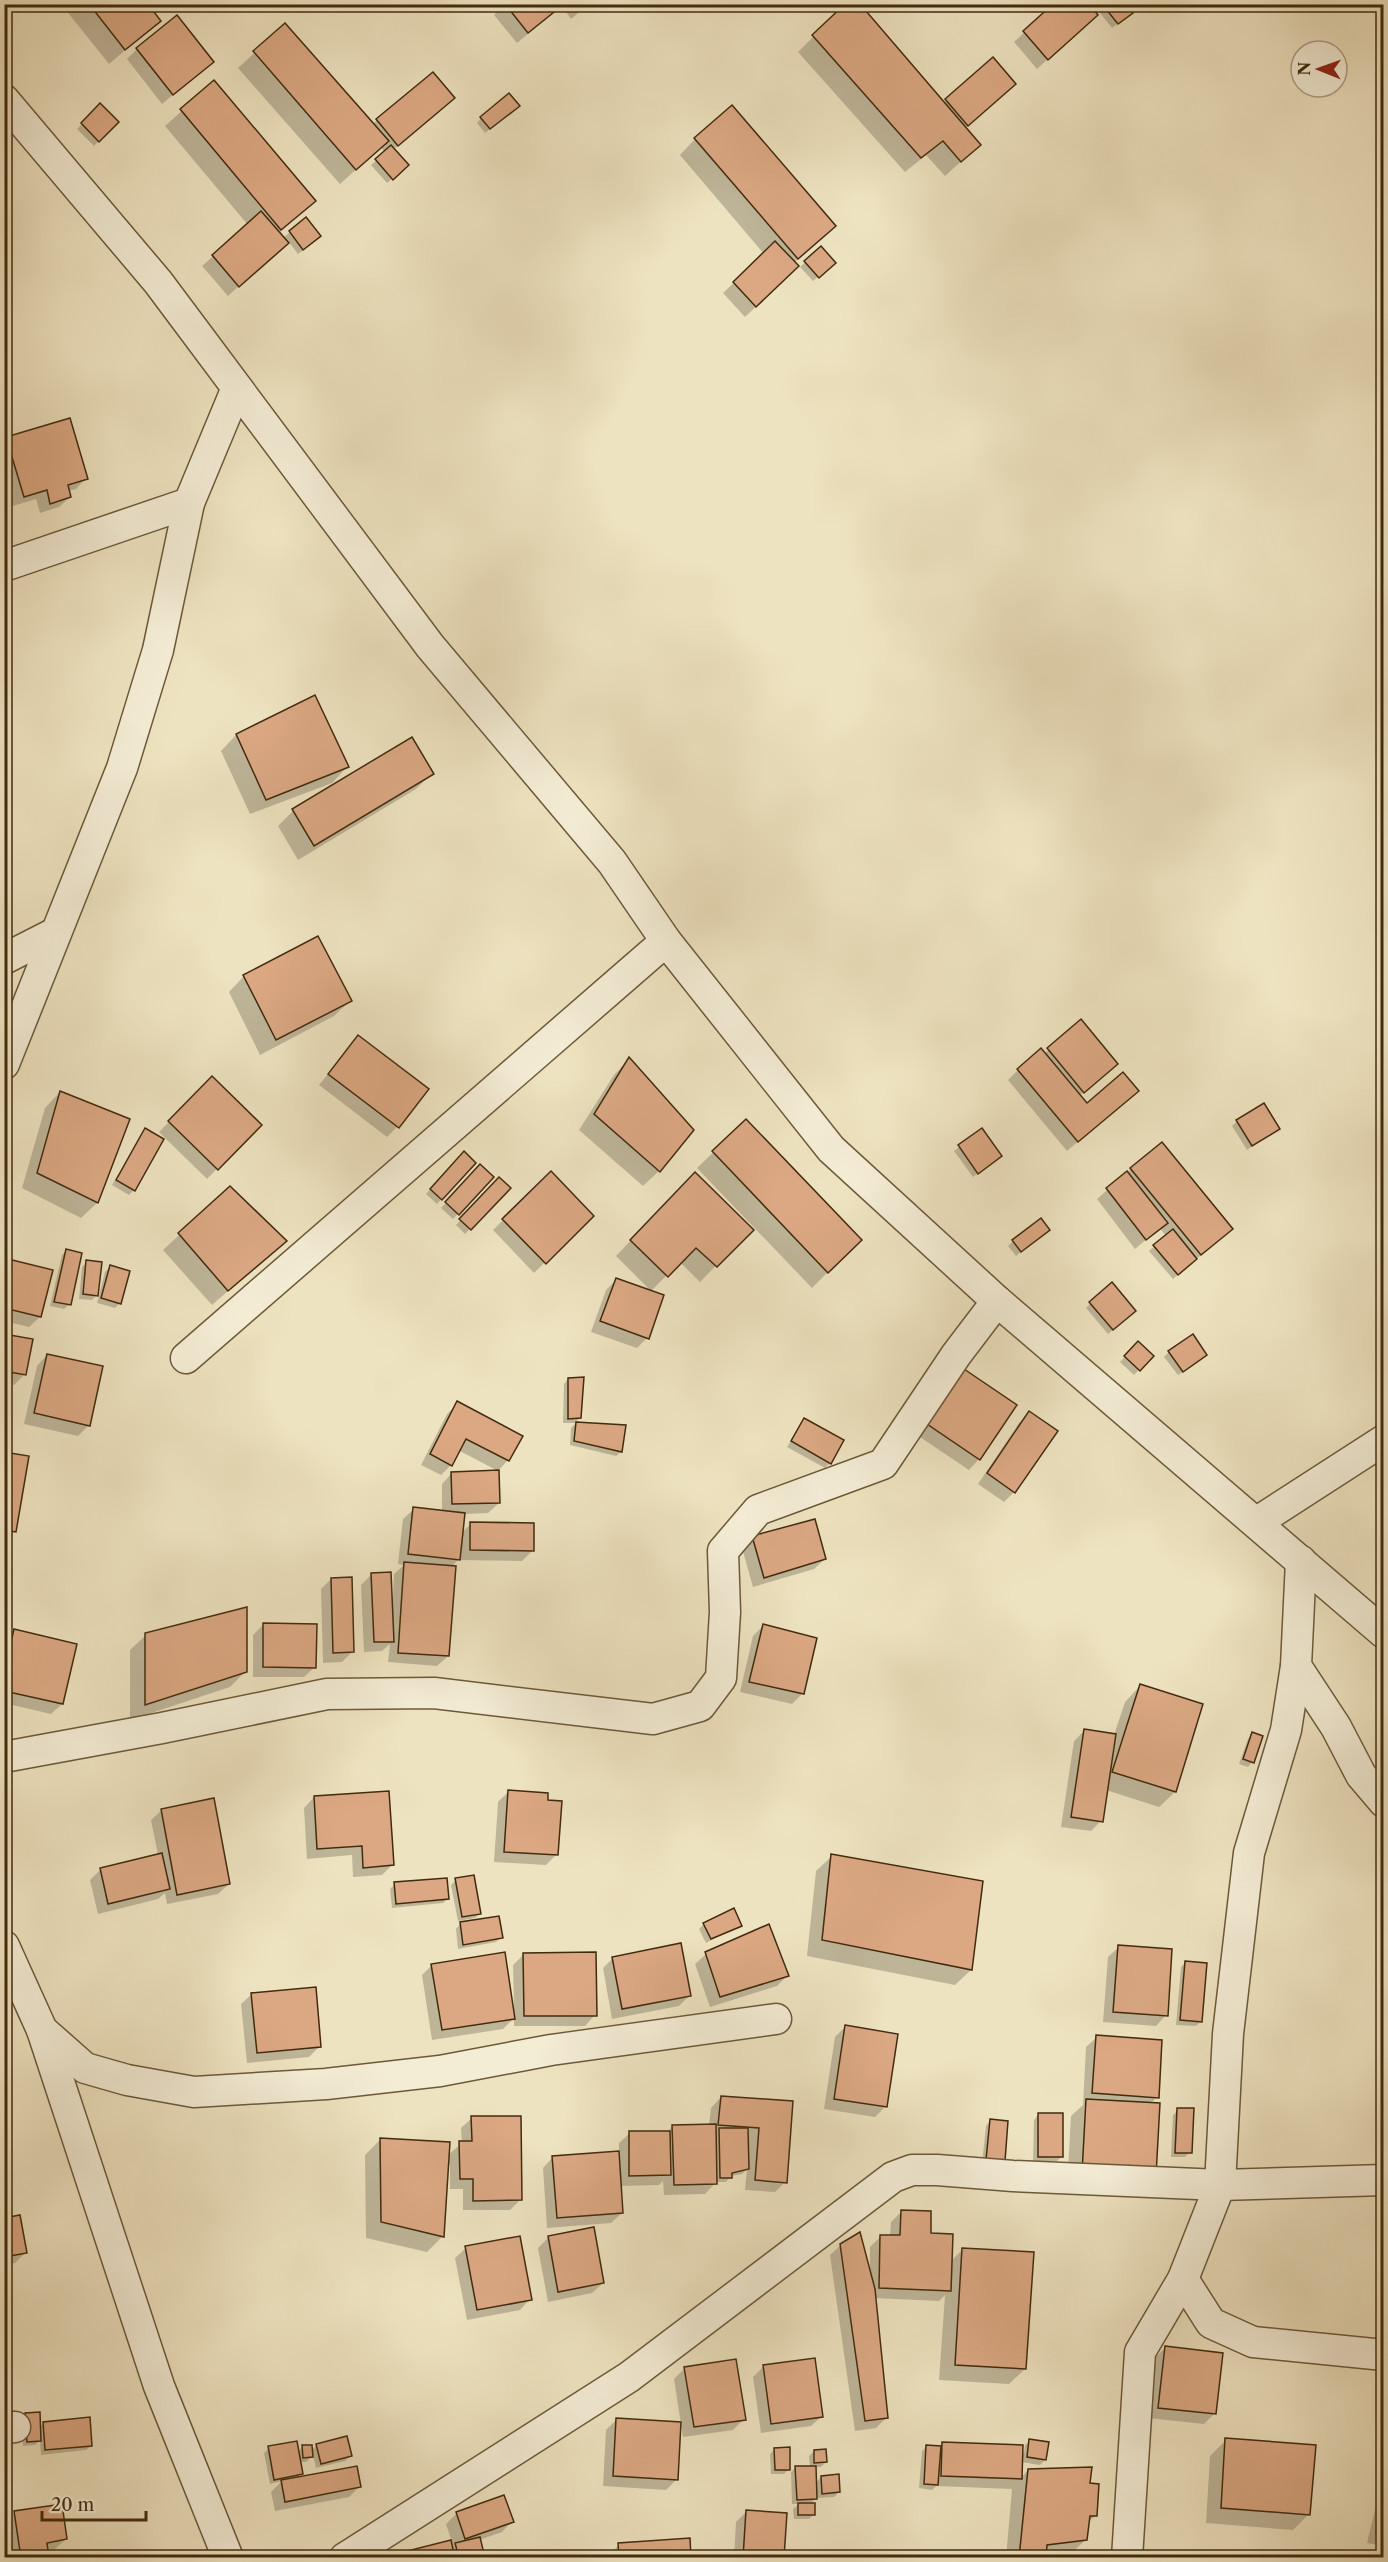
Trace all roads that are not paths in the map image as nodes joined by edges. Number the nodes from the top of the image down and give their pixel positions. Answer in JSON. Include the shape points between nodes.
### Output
{"nodes":[{"id":1,"x":4,"y":100,"type":"edge"},
{"id":2,"x":236,"y":390,"type":"junction"},
{"id":3,"x":189,"y":503,"type":"junction"},
{"id":4,"x":4,"y":566,"type":"edge"},
{"id":5,"x":55,"y":933,"type":"junction"},
{"id":6,"x":666,"y":941,"type":"junction"},
{"id":7,"x":4,"y":959,"type":"edge"},
{"id":8,"x":4,"y":1064,"type":"edge"},
{"id":9,"x":997,"y":1301,"type":"junction"},
{"id":10,"x":186,"y":1358,"type":"dead end"},
{"id":11,"x":1383,"y":1440,"type":"edge"},
{"id":12,"x":1257,"y":1522,"type":"junction"},
{"id":13,"x":1300,"y":1561,"type":"junction"},
{"id":14,"x":1383,"y":1634,"type":"edge"},
{"id":15,"x":1296,"y":1666,"type":"junction"},
{"id":16,"x":4,"y":1757,"type":"edge"},
{"id":17,"x":1383,"y":1802,"type":"edge"},
{"id":18,"x":4,"y":1946,"type":"edge"},
{"id":19,"x":776,"y":2019,"type":"dead end"},
{"id":20,"x":42,"y":2030,"type":"junction"},
{"id":21,"x":1383,"y":2180,"type":"edge"},
{"id":22,"x":1220,"y":2185,"type":"junction"},
{"id":23,"x":1183,"y":2279,"type":"junction"},
{"id":24,"x":1383,"y":2355,"type":"edge"},
{"id":25,"x":228,"y":2558,"type":"edge"},
{"id":26,"x":345,"y":2558,"type":"edge"},
{"id":27,"x":1127,"y":2558,"type":"edge"}],
"edges":[{"from":1,"to":2,"type":"street","via":[[158,282]]},
{"from":2,"to":3,"type":"street"},
{"from":2,"to":6,"type":"street","via":[[430,646],[612,862]]},
{"from":3,"to":4,"type":"street"},
{"from":3,"to":5,"type":"street","via":[[158,650],[122,768]]},
{"from":5,"to":7,"type":"street"},
{"from":5,"to":8,"type":"street"},
{"from":6,"to":9,"type":"street","via":[[831,1149]]},
{"from":6,"to":10,"type":"street"},
{"from":9,"to":12,"type":"street"},
{"from":9,"to":16,"type":"street","via":[[883,1464],[758,1510],[723,1551],[721,1678],[700,1706],[653,1719],[434,1693],[327,1694]]},
{"from":11,"to":12,"type":"street"},
{"from":12,"to":13,"type":"street"},
{"from":13,"to":14,"type":"street"},
{"from":13,"to":15,"type":"street"},
{"from":15,"to":17,"type":"street","via":[[1361,1774]]},
{"from":15,"to":22,"type":"street","via":[[1286,1730],[1249,1853],[1228,2034]]},
{"from":18,"to":20,"type":"street"},
{"from":19,"to":20,"type":"street","via":[[551,2050],[440,2071],[326,2084],[194,2092],[86,2068]]},
{"from":20,"to":25,"type":"street","via":[[159,2386]]},
{"from":21,"to":22,"type":"street"},
{"from":22,"to":23,"type":"street"},
{"from":22,"to":26,"type":"street","via":[[937,2170],[912,2170],[893,2177],[629,2377]]},
{"from":23,"to":24,"type":"street","via":[[1210,2323],[1253,2342]]},
{"from":23,"to":27,"type":"street","via":[[1140,2352]]}]}
